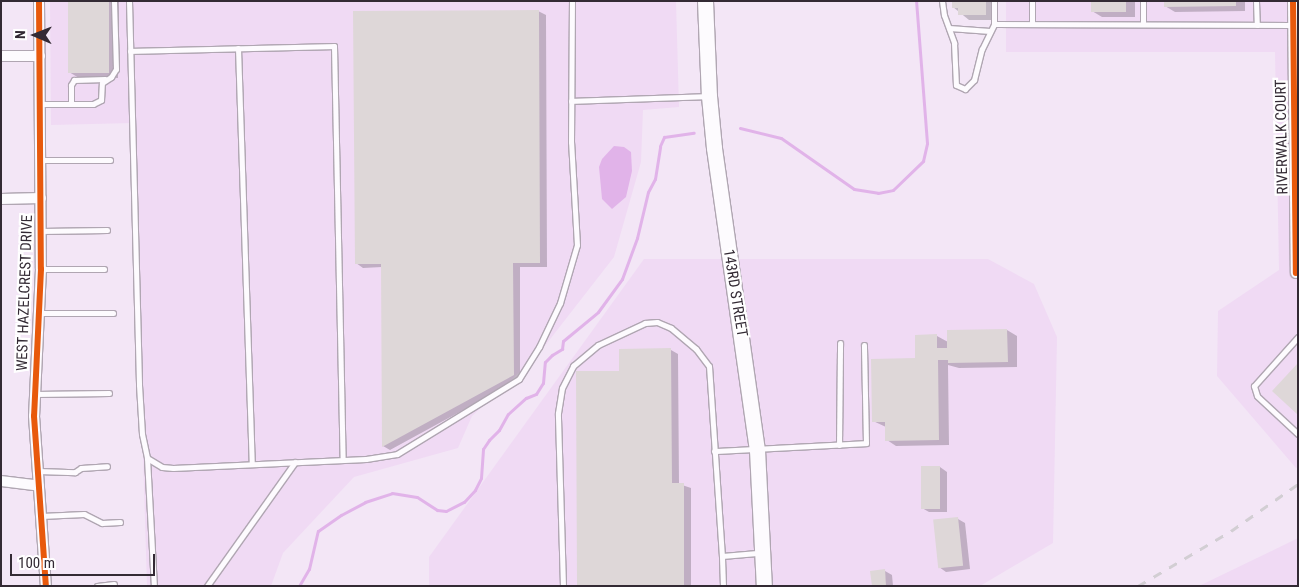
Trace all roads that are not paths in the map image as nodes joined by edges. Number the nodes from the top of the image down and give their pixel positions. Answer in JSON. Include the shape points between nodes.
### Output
{"nodes":[{"id":1,"x":39,"y":1,"type":"edge"},
{"id":2,"x":114,"y":1,"type":"edge"},
{"id":3,"x":129,"y":1,"type":"edge"},
{"id":4,"x":572,"y":1,"type":"edge"},
{"id":5,"x":705,"y":1,"type":"edge"},
{"id":6,"x":942,"y":1,"type":"edge"},
{"id":7,"x":994,"y":1,"type":"edge"},
{"id":8,"x":1032,"y":1,"type":"edge"},
{"id":9,"x":1143,"y":1,"type":"edge"},
{"id":10,"x":1256,"y":1,"type":"edge"},
{"id":11,"x":1293,"y":1,"type":"edge"},
{"id":12,"x":1295,"y":19,"type":"edge"},
{"id":13,"x":994,"y":24,"type":"junction"},
{"id":14,"x":1032,"y":24,"type":"junction"},
{"id":15,"x":1143,"y":24,"type":"junction"},
{"id":16,"x":1257,"y":25,"type":"junction"},
{"id":17,"x":949,"y":28,"type":"junction"},
{"id":18,"x":990,"y":31,"type":"junction"},
{"id":19,"x":238,"y":48,"type":"junction"},
{"id":20,"x":130,"y":51,"type":"junction"},
{"id":21,"x":1,"y":56,"type":"edge"},
{"id":22,"x":40,"y":56,"type":"junction"},
{"id":23,"x":105,"y":79,"type":"junction"},
{"id":24,"x":709,"y":96,"type":"junction"},
{"id":25,"x":571,"y":101,"type":"junction"},
{"id":26,"x":71,"y":103,"type":"junction"},
{"id":27,"x":40,"y":104,"type":"junction"},
{"id":28,"x":41,"y":160,"type":"junction"},
{"id":29,"x":110,"y":160,"type":"dead end"},
{"id":30,"x":41,"y":198,"type":"junction"},
{"id":31,"x":1,"y":199,"type":"edge"},
{"id":32,"x":107,"y":230,"type":"dead end"},
{"id":33,"x":41,"y":231,"type":"junction"},
{"id":34,"x":1297,"y":248,"type":"edge"},
{"id":35,"x":40,"y":269,"type":"junction"},
{"id":36,"x":104,"y":269,"type":"dead end"},
{"id":37,"x":1297,"y":273,"type":"edge"},
{"id":38,"x":38,"y":313,"type":"junction"},
{"id":39,"x":113,"y":313,"type":"dead end"},
{"id":40,"x":1298,"y":337,"type":"edge"},
{"id":41,"x":840,"y":343,"type":"dead end"},
{"id":42,"x":864,"y":345,"type":"dead end"},
{"id":43,"x":109,"y":393,"type":"dead end"},
{"id":44,"x":34,"y":394,"type":"junction"},
{"id":45,"x":1298,"y":434,"type":"edge"},
{"id":46,"x":838,"y":445,"type":"junction"},
{"id":47,"x":756,"y":450,"type":"junction"},
{"id":48,"x":714,"y":451,"type":"junction"},
{"id":49,"x":147,"y":458,"type":"junction"},
{"id":50,"x":343,"y":459,"type":"junction"},
{"id":51,"x":295,"y":462,"type":"junction"},
{"id":52,"x":252,"y":464,"type":"junction"},
{"id":53,"x":106,"y":466,"type":"dead end"},
{"id":54,"x":38,"y":471,"type":"junction"},
{"id":55,"x":1,"y":481,"type":"edge"},
{"id":56,"x":39,"y":486,"type":"junction"},
{"id":57,"x":41,"y":516,"type":"junction"},
{"id":58,"x":120,"y":522,"type":"dead end"},
{"id":59,"x":763,"y":553,"type":"junction"},
{"id":60,"x":722,"y":556,"type":"junction"},
{"id":61,"x":114,"y":584,"type":"dead end"},
{"id":62,"x":46,"y":586,"type":"edge"},
{"id":63,"x":96,"y":586,"type":"edge"},
{"id":64,"x":154,"y":586,"type":"edge"},
{"id":65,"x":206,"y":586,"type":"edge"},
{"id":66,"x":563,"y":586,"type":"edge"},
{"id":67,"x":722,"y":586,"type":"edge"},
{"id":68,"x":764,"y":586,"type":"edge"}],
"edges":[{"from":1,"to":22,"type":"street","name":"WEST HAZELCREST DRIVE"},
{"from":2,"to":23,"type":"lane","via":[[116,69],[111,77]]},
{"from":3,"to":20,"type":"lane"},
{"from":4,"to":25,"type":"lane"},
{"from":5,"to":24,"type":"main road","name":"143RD STREET"},
{"from":6,"to":17,"type":"lane"},
{"from":7,"to":13,"type":"lane"},
{"from":8,"to":14,"type":"lane"},
{"from":9,"to":15,"type":"lane"},
{"from":10,"to":16,"type":"lane"},
{"from":11,"to":12,"type":"street","name":"RIVERWALK COURT"},
{"from":12,"to":16,"type":"lane"},
{"from":12,"to":34,"type":"street","name":"RIVERWALK COURT"},
{"from":13,"to":14,"type":"lane"},
{"from":13,"to":18,"type":"lane"},
{"from":14,"to":15,"type":"lane"},
{"from":15,"to":16,"type":"lane"},
{"from":17,"to":18,"type":"lane"},
{"from":17,"to":18,"type":"lane","via":[[954,43],[956,85],[965,89],[974,80]]},
{"from":19,"to":20,"type":"lane"},
{"from":19,"to":50,"type":"lane","via":[[334,46]]},
{"from":19,"to":52,"type":"lane"},
{"from":20,"to":49,"type":"lane","via":[[139,385]]},
{"from":21,"to":22,"type":"street"},
{"from":22,"to":27,"type":"street","name":"WEST HAZELCREST DRIVE"},
{"from":23,"to":26,"type":"lane","via":[[98,103]]},
{"from":23,"to":26,"type":"lane","via":[[74,80]]},
{"from":24,"to":25,"type":"lane"},
{"from":24,"to":47,"type":"main road","name":"143RD STREET","via":[[720,198]]},
{"from":25,"to":50,"type":"lane","via":[[577,246],[560,303],[519,379],[397,454]]},
{"from":26,"to":27,"type":"lane"},
{"from":27,"to":28,"type":"street","name":"WEST HAZELCREST DRIVE"},
{"from":28,"to":29,"type":"lane"},
{"from":28,"to":30,"type":"street","name":"WEST HAZELCREST DRIVE"},
{"from":30,"to":31,"type":"street"},
{"from":30,"to":33,"type":"street","name":"WEST HAZELCREST DRIVE"},
{"from":32,"to":33,"type":"lane"},
{"from":33,"to":35,"type":"street","name":"WEST HAZELCREST DRIVE"},
{"from":34,"to":37,"type":"street","name":"RIVERWALK COURT"},
{"from":35,"to":36,"type":"lane"},
{"from":35,"to":38,"type":"street","name":"WEST HAZELCREST DRIVE"},
{"from":38,"to":39,"type":"lane"},
{"from":38,"to":44,"type":"street","name":"WEST HAZELCREST DRIVE"},
{"from":40,"to":45,"type":"lane","via":[[1254,386],[1257,396]]},
{"from":41,"to":46,"type":"lane"},
{"from":42,"to":46,"type":"lane","via":[[866,443]]},
{"from":43,"to":44,"type":"lane"},
{"from":44,"to":54,"type":"street","name":"WEST HAZELCREST DRIVE"},
{"from":46,"to":47,"type":"lane"},
{"from":47,"to":48,"type":"lane"},
{"from":47,"to":59,"type":"main road","name":"143RD STREET"},
{"from":48,"to":60,"type":"lane"},
{"from":48,"to":66,"type":"lane","via":[[708,366],[696,349],[671,328],[657,322],[645,323],[598,345],[573,366],[562,388],[558,414]]},
{"from":49,"to":52,"type":"lane","via":[[162,467],[173,468]]},
{"from":49,"to":64,"type":"lane"},
{"from":50,"to":51,"type":"lane"},
{"from":51,"to":52,"type":"lane"},
{"from":51,"to":65,"type":"lane"},
{"from":53,"to":54,"type":"lane","via":[[81,468],[75,472]]},
{"from":54,"to":56,"type":"street","name":"WEST HAZELCREST DRIVE"},
{"from":55,"to":56,"type":"street"},
{"from":56,"to":57,"type":"street","name":"WEST HAZELCREST DRIVE"},
{"from":57,"to":58,"type":"lane","via":[[84,514],[102,523]]},
{"from":57,"to":62,"type":"street","name":"WEST HAZELCREST DRIVE"},
{"from":59,"to":60,"type":"lane"},
{"from":59,"to":68,"type":"main road","name":"143RD STREET"},
{"from":60,"to":67,"type":"lane"},
{"from":61,"to":63,"type":"lane"}]}
